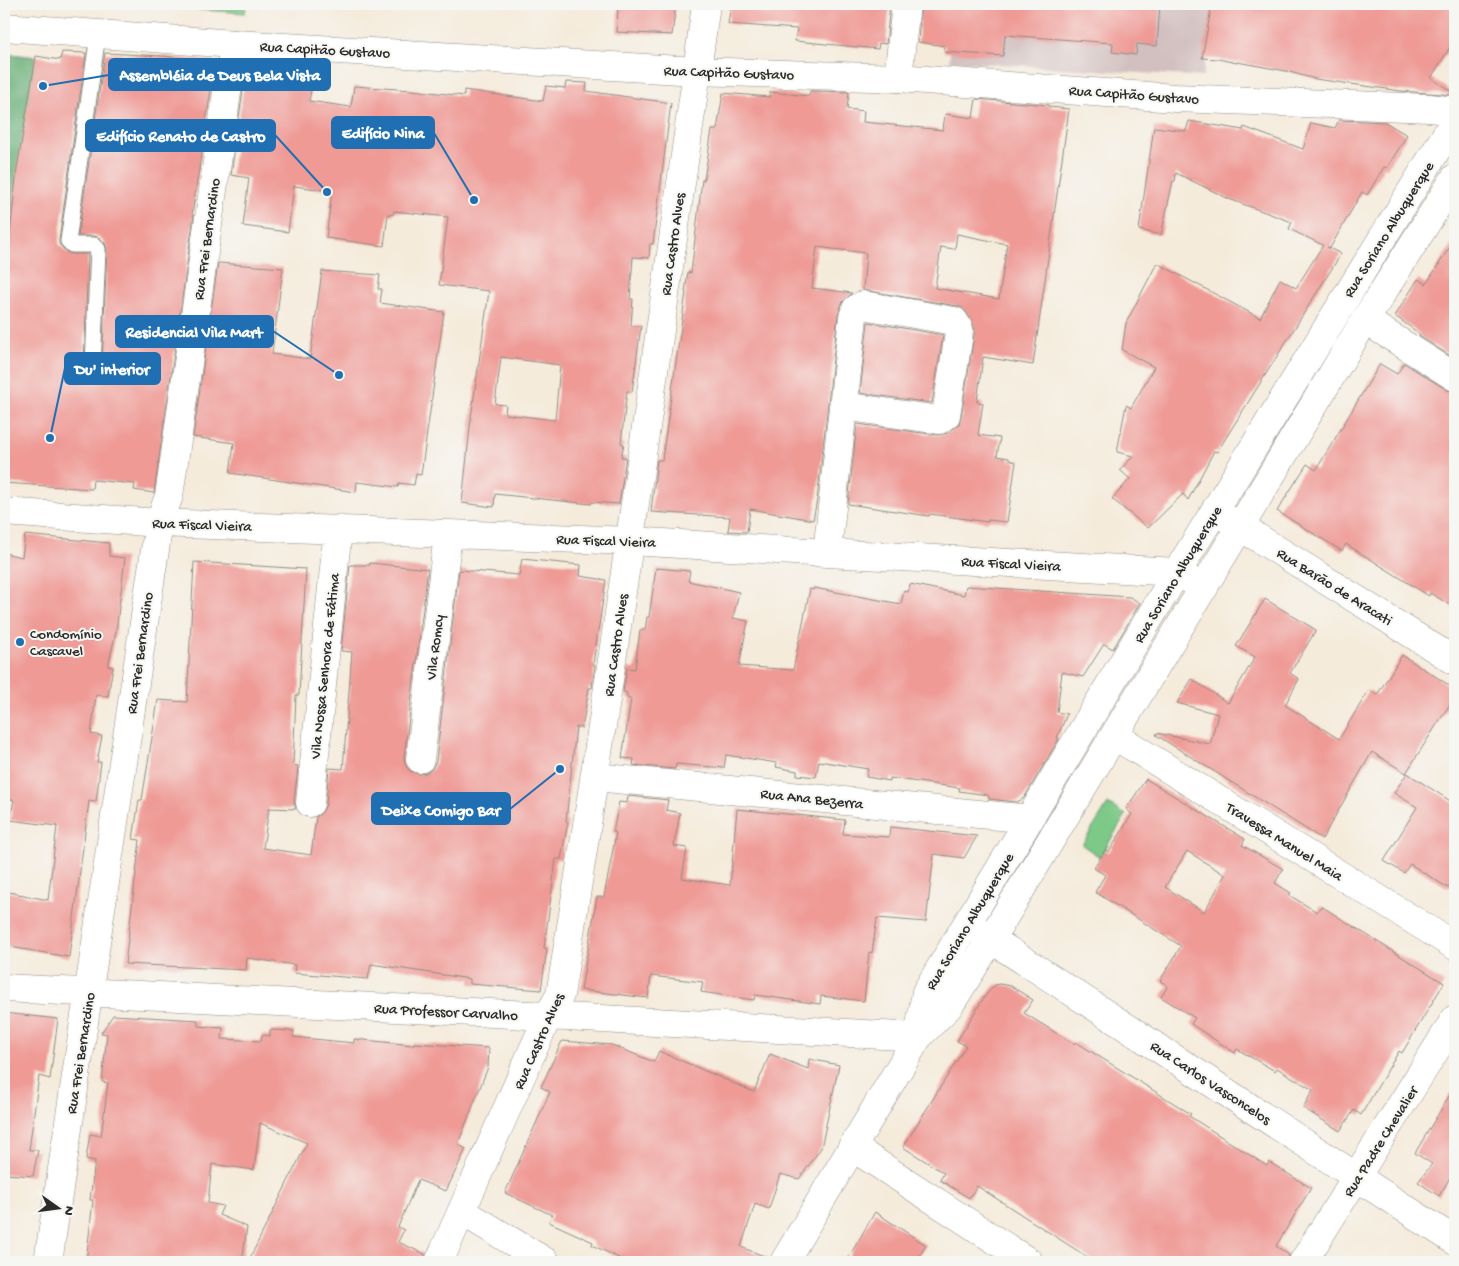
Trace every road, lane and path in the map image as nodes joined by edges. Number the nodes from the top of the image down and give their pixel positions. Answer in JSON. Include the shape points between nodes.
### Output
{"nodes":[{"id":1,"x":706,"y":4,"type":"edge"},
{"id":2,"x":906,"y":4,"type":"edge"},
{"id":3,"x":4,"y":27,"type":"edge"},
{"id":4,"x":98,"y":35,"type":"junction"},
{"id":5,"x":234,"y":44,"type":"junction"},
{"id":6,"x":697,"y":71,"type":"junction"},
{"id":7,"x":898,"y":78,"type":"junction"},
{"id":8,"x":1455,"y":111,"type":"edge"},
{"id":9,"x":1455,"y":120,"type":"edge"},
{"id":10,"x":1455,"y":178,"type":"edge"},
{"id":11,"x":1365,"y":320,"type":"junction"},
{"id":12,"x":93,"y":366,"type":"dead end"},
{"id":13,"x":1455,"y":377,"type":"edge"},
{"id":14,"x":844,"y":406,"type":"junction"},
{"id":15,"x":1215,"y":511,"type":"junction"},
{"id":16,"x":4,"y":512,"type":"edge"},
{"id":17,"x":159,"y":523,"type":"junction"},
{"id":18,"x":1242,"y":527,"type":"junction"},
{"id":19,"x":338,"y":529,"type":"junction"},
{"id":20,"x":448,"y":535,"type":"junction"},
{"id":21,"x":631,"y":541,"type":"junction"},
{"id":22,"x":827,"y":553,"type":"junction"},
{"id":23,"x":1177,"y":572,"type":"junction"},
{"id":24,"x":1204,"y":588,"type":"junction"},
{"id":25,"x":1455,"y":661,"type":"edge"},
{"id":26,"x":1115,"y":736,"type":"junction"},
{"id":27,"x":420,"y":759,"type":"dead end"},
{"id":28,"x":595,"y":777,"type":"junction"},
{"id":29,"x":310,"y":803,"type":"dead end"},
{"id":30,"x":1030,"y":819,"type":"junction"},
{"id":31,"x":967,"y":923,"type":"junction"},
{"id":32,"x":992,"y":939,"type":"junction"},
{"id":33,"x":1455,"y":946,"type":"edge"},
{"id":34,"x":4,"y":988,"type":"edge"},
{"id":35,"x":89,"y":994,"type":"junction"},
{"id":36,"x":548,"y":1016,"type":"junction"},
{"id":37,"x":1455,"y":1019,"type":"edge"},
{"id":38,"x":918,"y":1037,"type":"junction"},
{"id":39,"x":852,"y":1147,"type":"junction"},
{"id":40,"x":1357,"y":1178,"type":"junction"},
{"id":41,"x":463,"y":1212,"type":"junction"},
{"id":42,"x":1455,"y":1241,"type":"edge"},
{"id":43,"x":48,"y":1262,"type":"edge"},
{"id":44,"x":439,"y":1262,"type":"edge"},
{"id":45,"x":546,"y":1262,"type":"edge"},
{"id":46,"x":784,"y":1262,"type":"edge"},
{"id":47,"x":1030,"y":1262,"type":"edge"},
{"id":48,"x":1304,"y":1262,"type":"edge"}],
"edges":[{"from":1,"to":6,"type":"street","name":"Rua Castro Alves"},
{"from":2,"to":7,"type":"street"},
{"from":3,"to":4,"type":"street","name":"Rua Capitão Gustavo"},
{"from":4,"to":5,"type":"street","name":"Rua Capitão Gustavo"},
{"from":4,"to":12,"type":"lane","via":[[68,241],[72,245],[94,245],[98,249]]},
{"from":5,"to":6,"type":"street","name":"Rua Capitão Gustavo"},
{"from":5,"to":17,"type":"street","name":"Rua Frei Bernardino","via":[[169,496]]},
{"from":6,"to":7,"type":"street","name":"Rua Capitão Gustavo"},
{"from":6,"to":21,"type":"street","name":"Rua Castro Alves"},
{"from":7,"to":8,"type":"street","name":"Rua Capitão Gustavo","via":[[1175,98]]},
{"from":9,"to":15,"type":"street","name":"Rua Soriano Albuquerque"},
{"from":10,"to":11,"type":"street","name":"Rua Soriano Albuquerque"},
{"from":11,"to":13,"type":"street"},
{"from":11,"to":18,"type":"street","name":"Rua Soriano Albuquerque"},
{"from":14,"to":14,"type":"street","via":[[856,309],[863,305],[954,321],[959,329],[946,415],[939,420]]},
{"from":14,"to":22,"type":"street"},
{"from":15,"to":18,"type":"street","name":"Rua Barão de Aracati"},
{"from":15,"to":23,"type":"street","name":"Rua Soriano Albuquerque"},
{"from":16,"to":17,"type":"street","name":"Rua Fiscal Vieira"},
{"from":17,"to":19,"type":"street","name":"Rua Fiscal Vieira"},
{"from":17,"to":35,"type":"street","name":"Rua Frei Bernardino"},
{"from":18,"to":24,"type":"street","name":"Rua Soriano Albuquerque"},
{"from":18,"to":25,"type":"street","name":"Rua Barão de Aracati"},
{"from":19,"to":20,"type":"street","name":"Rua Fiscal Vieira"},
{"from":19,"to":29,"type":"street","name":"Vila Nossa Senhora de Fátima"},
{"from":20,"to":21,"type":"street","name":"Rua Fiscal Vieira"},
{"from":20,"to":27,"type":"street","name":"Vila Romcy"},
{"from":21,"to":22,"type":"street","name":"Rua Fiscal Vieira"},
{"from":21,"to":28,"type":"street","name":"Rua Castro Alves"},
{"from":22,"to":23,"type":"street","name":"Rua Fiscal Vieira"},
{"from":23,"to":24,"type":"street","name":"Rua Fiscal Vieira"},
{"from":23,"to":30,"type":"street","name":"Rua Soriano Albuquerque"},
{"from":24,"to":26,"type":"street","name":"Rua Soriano Albuquerque"},
{"from":26,"to":32,"type":"street","name":"Rua Soriano Albuquerque"},
{"from":26,"to":33,"type":"street","name":"Travessa Manuel Maia"},
{"from":28,"to":30,"type":"street","name":"Rua Ana Bezerra"},
{"from":28,"to":36,"type":"street","name":"Rua Castro Alves","via":[[560,995]]},
{"from":30,"to":31,"type":"street","name":"Rua Soriano Albuquerque"},
{"from":31,"to":32,"type":"street","name":"Rua Carlos Vasconcelos"},
{"from":31,"to":38,"type":"street","name":"Rua Soriano Albuquerque","via":[[926,992]]},
{"from":32,"to":38,"type":"street","name":"Rua Soriano Albuquerque","via":[[949,1006]]},
{"from":32,"to":40,"type":"street","name":"Rua Carlos Vasconcelos"},
{"from":34,"to":35,"type":"street","name":"Rua Professor Carvalho"},
{"from":35,"to":36,"type":"street","name":"Rua Professor Carvalho"},
{"from":35,"to":43,"type":"street","name":"Rua Frei Bernardino"},
{"from":36,"to":38,"type":"street","name":"Rua Professor Carvalho"},
{"from":36,"to":41,"type":"street","name":"Rua Castro Alves"},
{"from":37,"to":40,"type":"street","name":"Rua Padre Chevalier"},
{"from":38,"to":39,"type":"street","name":"Rua Soriano Albuquerque"},
{"from":39,"to":46,"type":"street","name":"Rua Soriano Albuquerque"},
{"from":39,"to":47,"type":"street"},
{"from":40,"to":42,"type":"street","name":"Rua Carlos Vasconcelos"},
{"from":40,"to":48,"type":"street","name":"Rua Padre Chevalier"},
{"from":41,"to":44,"type":"street","name":"Rua Castro Alves"},
{"from":41,"to":45,"type":"street"}]}
